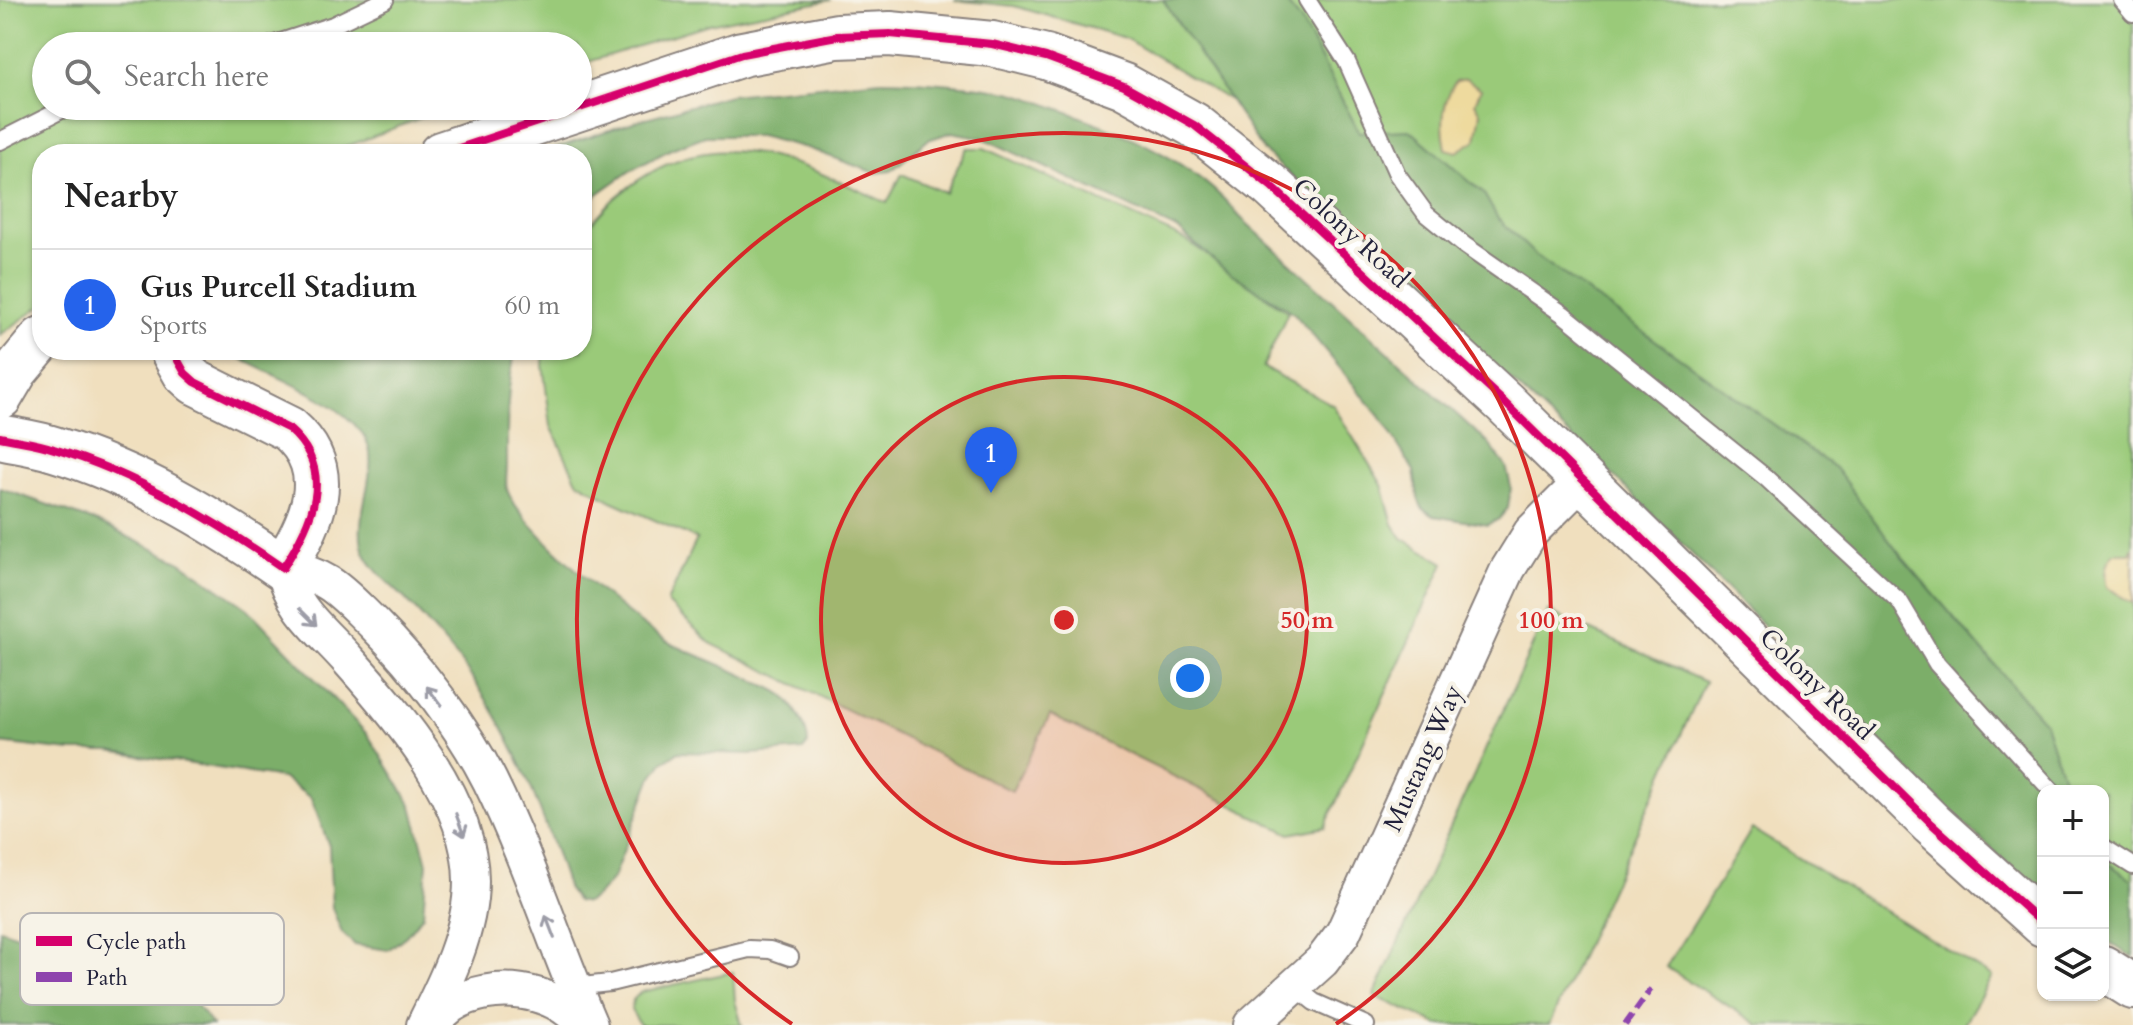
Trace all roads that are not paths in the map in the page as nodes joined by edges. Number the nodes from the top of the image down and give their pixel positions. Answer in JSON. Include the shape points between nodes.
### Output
{"nodes":[{"id":1,"x":385,"y":0,"type":"edge"},
{"id":2,"x":1307,"y":0,"type":"edge"},
{"id":3,"x":2122,"y":0,"type":"edge"},
{"id":4,"x":2133,"y":13,"type":"edge"},
{"id":5,"x":311,"y":32,"type":"edge"},
{"id":6,"x":592,"y":104,"type":"edge"},
{"id":7,"x":41,"y":120,"type":"edge"},
{"id":8,"x":543,"y":120,"type":"edge"},
{"id":9,"x":0,"y":141,"type":"edge"},
{"id":10,"x":471,"y":144,"type":"edge"},
{"id":11,"x":32,"y":351,"type":"edge"},
{"id":12,"x":178,"y":360,"type":"edge"},
{"id":13,"x":0,"y":397,"type":"edge"},
{"id":14,"x":0,"y":437,"type":"edge"},
{"id":15,"x":1582,"y":481,"type":"junction"},
{"id":16,"x":283,"y":568,"type":"junction"},
{"id":17,"x":2047,"y":785,"type":"edge"},
{"id":18,"x":2109,"y":851,"type":"edge"},
{"id":19,"x":2133,"y":866,"type":"edge"},
{"id":20,"x":2037,"y":919,"type":"edge"},
{"id":21,"x":790,"y":957,"type":"dead end"},
{"id":22,"x":2109,"y":972,"type":"edge"},
{"id":23,"x":1294,"y":986,"type":"junction"},
{"id":24,"x":574,"y":987,"type":"junction"},
{"id":25,"x":2133,"y":987,"type":"edge"},
{"id":26,"x":518,"y":990,"type":"junction"},
{"id":27,"x":426,"y":1025,"type":"edge"},
{"id":28,"x":583,"y":1025,"type":"edge"},
{"id":29,"x":590,"y":1025,"type":"edge"},
{"id":30,"x":1251,"y":1025,"type":"edge"},
{"id":31,"x":1366,"y":1025,"type":"edge"}],
"edges":[{"from":1,"to":5,"type":"lane"},
{"from":2,"to":17,"type":"lane","via":[[1347,62],[1404,187],[1426,214],[1575,323],[1765,477],[1900,602],[1937,664]]},
{"from":3,"to":4,"type":"lane"},
{"from":6,"to":15,"type":"street","name":"Colony Road","via":[[742,54],[861,35],[992,44],[1099,76],[1194,125],[1271,186]]},
{"from":7,"to":9,"type":"lane"},
{"from":8,"to":10,"type":"street","name":"Colony Road"},
{"from":11,"to":13,"type":"street"},
{"from":12,"to":16,"type":"street","via":[[195,382],[289,429],[312,455],[316,492],[302,535]]},
{"from":14,"to":16,"type":"street","via":[[52,448],[140,482]]},
{"from":15,"to":20,"type":"street","name":"Colony Road","via":[[1932,824]]},
{"from":15,"to":23,"type":"street","name":"Mustang Way","via":[[1517,553],[1346,927],[1322,961]]},
{"from":24,"to":16,"type":"street","one_way":true,"via":[[508,820],[458,727],[357,607],[324,578]]},
{"from":16,"to":27,"type":"street","one_way":true,"via":[[299,608],[373,687],[429,762],[462,829],[470,903],[464,933]]},
{"from":18,"to":19,"type":"lane"},
{"from":21,"to":24,"type":"lane","via":[[749,949]]},
{"from":22,"to":25,"type":"street"},
{"from":23,"to":30,"type":"street","name":"Mustang Way"},
{"from":23,"to":31,"type":"lane","via":[[1314,1002]]},
{"from":24,"to":26,"type":"lane"},
{"from":24,"to":29,"type":"street"},
{"from":26,"to":27,"type":"street","via":[[484,992],[453,1004]]},
{"from":26,"to":28,"type":"street","via":[[549,999]]}]}
